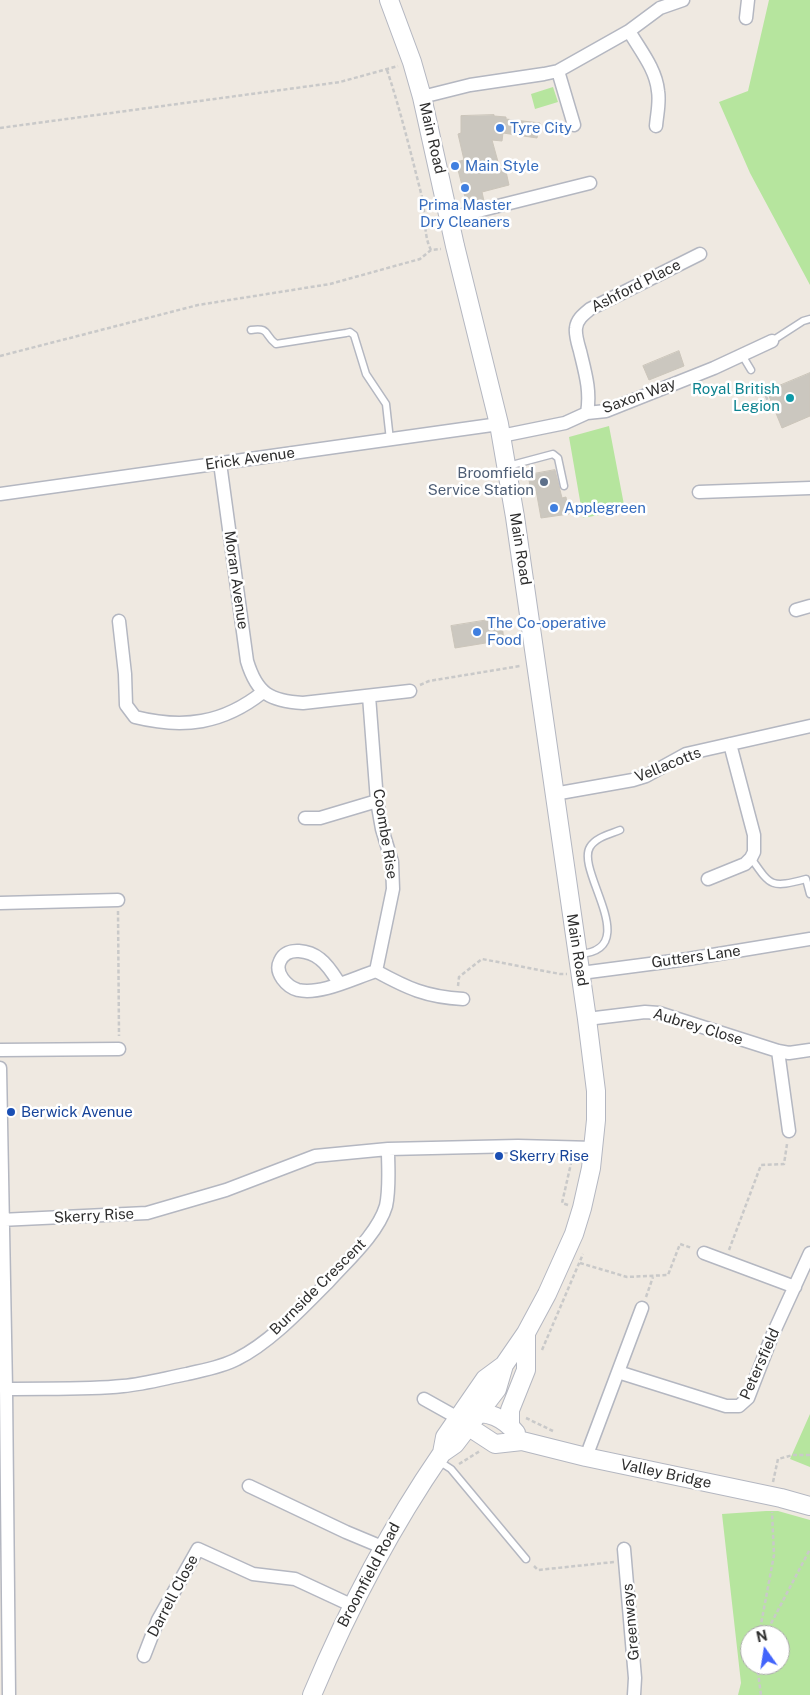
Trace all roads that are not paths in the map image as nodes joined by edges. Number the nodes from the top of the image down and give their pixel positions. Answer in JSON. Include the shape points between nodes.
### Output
{"nodes":[{"id":1,"x":389,"y":0,"type":"edge"},
{"id":2,"x":683,"y":0,"type":"edge"},
{"id":3,"x":748,"y":0,"type":"edge"},
{"id":4,"x":746,"y":18,"type":"dead end"},
{"id":5,"x":629,"y":31,"type":"junction"},
{"id":6,"x":558,"y":71,"type":"junction"},
{"id":7,"x":422,"y":97,"type":"junction"},
{"id":8,"x":574,"y":125,"type":"dead end"},
{"id":9,"x":656,"y":126,"type":"dead end"},
{"id":10,"x":590,"y":183,"type":"dead end"},
{"id":11,"x":450,"y":218,"type":"junction"},
{"id":12,"x":700,"y":254,"type":"dead end"},
{"id":13,"x":810,"y":319,"type":"edge"},
{"id":14,"x":250,"y":330,"type":"dead end"},
{"id":15,"x":772,"y":341,"type":"joint"},
{"id":16,"x":742,"y":355,"type":"junction"},
{"id":17,"x":751,"y":370,"type":"dead end"},
{"id":18,"x":587,"y":413,"type":"junction"},
{"id":19,"x":500,"y":430,"type":"junction"},
{"id":20,"x":390,"y":440,"type":"junction"},
{"id":21,"x":220,"y":463,"type":"junction"},
{"id":22,"x":506,"y":466,"type":"junction"},
{"id":23,"x":564,"y":486,"type":"dead end"},
{"id":24,"x":810,"y":488,"type":"edge"},
{"id":25,"x":699,"y":492,"type":"dead end"},
{"id":26,"x":0,"y":494,"type":"edge"},
{"id":27,"x":810,"y":606,"type":"edge"},
{"id":28,"x":796,"y":610,"type":"dead end"},
{"id":29,"x":119,"y":621,"type":"dead end"},
{"id":30,"x":410,"y":691,"type":"road end"},
{"id":31,"x":263,"y":692,"type":"junction"},
{"id":32,"x":369,"y":696,"type":"junction"},
{"id":33,"x":810,"y":726,"type":"edge"},
{"id":34,"x":730,"y":744,"type":"junction"},
{"id":35,"x":554,"y":794,"type":"junction"},
{"id":36,"x":377,"y":801,"type":"junction"},
{"id":37,"x":305,"y":818,"type":"dead end"},
{"id":38,"x":620,"y":830,"type":"dead end"},
{"id":39,"x":751,"y":858,"type":"junction"},
{"id":40,"x":708,"y":879,"type":"dead end"},
{"id":41,"x":810,"y":894,"type":"edge"},
{"id":42,"x":118,"y":900,"type":"road end"},
{"id":43,"x":0,"y":903,"type":"edge"},
{"id":44,"x":810,"y":940,"type":"edge"},
{"id":45,"x":578,"y":954,"type":"junction"},
{"id":46,"x":376,"y":971,"type":"junction"},
{"id":47,"x":581,"y":973,"type":"junction"},
{"id":48,"x":340,"y":983,"type":"junction"},
{"id":49,"x":460,"y":999,"type":"road end"},
{"id":50,"x":588,"y":1019,"type":"junction"},
{"id":51,"x":119,"y":1049,"type":"road end"},
{"id":52,"x":0,"y":1050,"type":"edge"},
{"id":53,"x":810,"y":1050,"type":"edge"},
{"id":54,"x":778,"y":1052,"type":"junction"},
{"id":55,"x":0,"y":1068,"type":"edge"},
{"id":56,"x":789,"y":1131,"type":"road end"},
{"id":57,"x":594,"y":1148,"type":"junction"},
{"id":58,"x":388,"y":1149,"type":"junction"},
{"id":59,"x":2,"y":1220,"type":"edge"},
{"id":60,"x":704,"y":1253,"type":"road end"},
{"id":61,"x":810,"y":1253,"type":"edge"},
{"id":62,"x":794,"y":1287,"type":"junction"},
{"id":63,"x":642,"y":1308,"type":"road end"},
{"id":64,"x":526,"y":1333,"type":"junction"},
{"id":65,"x":504,"y":1365,"type":"junction"},
{"id":66,"x":618,"y":1372,"type":"junction"},
{"id":67,"x":6,"y":1389,"type":"junction"},
{"id":68,"x":424,"y":1400,"type":"dead end"},
{"id":69,"x":480,"y":1412,"type":"junction"},
{"id":70,"x":517,"y":1421,"type":"junction"},
{"id":71,"x":464,"y":1422,"type":"junction"},
{"id":72,"x":522,"y":1441,"type":"junction"},
{"id":73,"x":439,"y":1456,"type":"junction"},
{"id":74,"x":586,"y":1458,"type":"junction"},
{"id":75,"x":249,"y":1486,"type":"dead end"},
{"id":76,"x":810,"y":1506,"type":"edge"},
{"id":77,"x":382,"y":1547,"type":"junction"},
{"id":78,"x":625,"y":1555,"type":"road end"},
{"id":79,"x":526,"y":1559,"type":"road end"},
{"id":80,"x":352,"y":1605,"type":"junction"},
{"id":81,"x":144,"y":1656,"type":"dead end"},
{"id":82,"x":8,"y":1695,"type":"edge"},
{"id":83,"x":312,"y":1695,"type":"edge"},
{"id":84,"x":634,"y":1695,"type":"edge"}],
"edges":[{"from":1,"to":7,"type":"main road","name":"Main Road"},
{"from":2,"to":5,"type":"street","via":[[660,8]]},
{"from":3,"to":4,"type":"street"},
{"from":5,"to":6,"type":"street"},
{"from":5,"to":9,"type":"street","via":[[652,68],[656,81]]},
{"from":6,"to":7,"type":"street","via":[[470,85]]},
{"from":6,"to":8,"type":"street"},
{"from":7,"to":11,"type":"main road","name":"Main Road"},
{"from":10,"to":11,"type":"street"},
{"from":11,"to":19,"type":"main road","name":"Main Road"},
{"from":12,"to":18,"type":"street","name":"Ashford Place","via":[[590,309],[580,318],[576,336],[588,385]]},
{"from":13,"to":15,"type":"lane"},
{"from":14,"to":20,"type":"lane","via":[[264,330],[276,344],[350,332],[354,335],[366,374],[386,404]]},
{"from":15,"to":16,"type":"street","name":"Saxon Way"},
{"from":16,"to":17,"type":"lane"},
{"from":16,"to":18,"type":"street","name":"Saxon Way","via":[[606,411]]},
{"from":18,"to":19,"type":"street","via":[[564,423]]},
{"from":19,"to":20,"type":"street","name":"Erick Avenue"},
{"from":19,"to":22,"type":"main road","name":"Main Road"},
{"from":20,"to":21,"type":"street","name":"Erick Avenue"},
{"from":21,"to":26,"type":"street","name":"Erick Avenue"},
{"from":21,"to":31,"type":"street","name":"Moran Avenue","via":[[247,661],[256,684]]},
{"from":22,"to":23,"type":"lane","via":[[553,454],[558,458]]},
{"from":22,"to":35,"type":"main road","name":"Main Road"},
{"from":24,"to":25,"type":"street"},
{"from":27,"to":28,"type":"street"},
{"from":29,"to":31,"type":"street","via":[[126,705],[134,717],[180,723],[210,719],[238,710]]},
{"from":30,"to":32,"type":"street"},
{"from":31,"to":32,"type":"street","via":[[273,698],[303,703]]},
{"from":32,"to":36,"type":"street","name":"Coombe Rise"},
{"from":33,"to":34,"type":"street","name":"Vellacotts"},
{"from":34,"to":35,"type":"street","name":"Vellacotts","via":[[686,754],[633,780]]},
{"from":34,"to":39,"type":"street","via":[[754,835]]},
{"from":35,"to":45,"type":"main road","name":"Main Road"},
{"from":36,"to":37,"type":"street","via":[[320,818]]},
{"from":36,"to":46,"type":"street","name":"Coombe Rise","via":[[392,862],[393,889]]},
{"from":38,"to":45,"type":"lane","via":[[590,846],[587,857],[603,905],[607,932],[604,944],[598,950],[591,954]]},
{"from":39,"to":40,"type":"street","via":[[738,868]]},
{"from":39,"to":41,"type":"lane","via":[[771,883],[778,885],[806,879]]},
{"from":42,"to":43,"type":"street"},
{"from":44,"to":47,"type":"street","name":"Gutters Lane"},
{"from":45,"to":47,"type":"main road","name":"Main Road"},
{"from":46,"to":48,"type":"street"},
{"from":46,"to":49,"type":"street","via":[[413,990]]},
{"from":47,"to":50,"type":"main road","name":"Main Road"},
{"from":48,"to":48,"type":"street","via":[[322,989],[298,990],[284,980],[280,961],[293,952],[311,953],[327,965]]},
{"from":50,"to":54,"type":"street","name":"Aubrey Close","via":[[659,1013]]},
{"from":50,"to":57,"type":"main road","name":"Broomfield Road","via":[[596,1092]]},
{"from":51,"to":52,"type":"street"},
{"from":53,"to":54,"type":"street","name":"Aubrey Close"},
{"from":54,"to":56,"type":"street"},
{"from":55,"to":59,"type":"street"},
{"from":57,"to":58,"type":"street","name":"Skerry Rise"},
{"from":57,"to":64,"type":"main road","name":"Broomfield Road","via":[[582,1208],[564,1258]]},
{"from":58,"to":59,"type":"street","name":"Skerry Rise","via":[[315,1156],[226,1190],[147,1213]]},
{"from":58,"to":67,"type":"street","name":"Burnside Crescent","via":[[388,1192],[380,1220],[372,1232],[350,1259],[284,1325],[238,1359],[221,1366],[145,1383]]},
{"from":59,"to":67,"type":"street"},
{"from":60,"to":62,"type":"street"},
{"from":61,"to":62,"type":"street","name":"Petersfield"},
{"from":62,"to":66,"type":"street","name":"Petersfield","via":[[748,1398],[739,1406],[726,1406]]},
{"from":63,"to":66,"type":"street"},
{"from":64,"to":65,"type":"main road","name":"Broomfield Road"},
{"from":64,"to":70,"type":"main road","via":[[526,1370],[510,1410]]},
{"from":65,"to":69,"type":"main road","name":"Broomfield Road","via":[[497,1389]]},
{"from":65,"to":71,"type":"main road","name":"Broomfield Road","via":[[485,1379]]},
{"from":66,"to":74,"type":"street"},
{"from":67,"to":82,"type":"street"},
{"from":68,"to":71,"type":"street"},
{"from":69,"to":70,"type":"main road"},
{"from":69,"to":71,"type":"main road","name":"Broomfield Road"},
{"from":70,"to":72,"type":"main road"},
{"from":71,"to":72,"type":"main road","name":"Valley Bridge","via":[[496,1444]]},
{"from":71,"to":73,"type":"main road","name":"Broomfield Road","via":[[455,1444]]},
{"from":72,"to":74,"type":"main road","name":"Valley Bridge"},
{"from":73,"to":77,"type":"main road","name":"Broomfield Road"},
{"from":73,"to":79,"type":"lane"},
{"from":74,"to":76,"type":"main road","name":"Valley Bridge"},
{"from":75,"to":77,"type":"street"},
{"from":77,"to":80,"type":"main road","name":"Broomfield Road"},
{"from":78,"to":84,"type":"street","name":"Greenways"},
{"from":80,"to":81,"type":"street","name":"Darrell Close","via":[[295,1579],[253,1574],[198,1549],[158,1620]]},
{"from":80,"to":83,"type":"main road","name":"Broomfield Road"}]}
